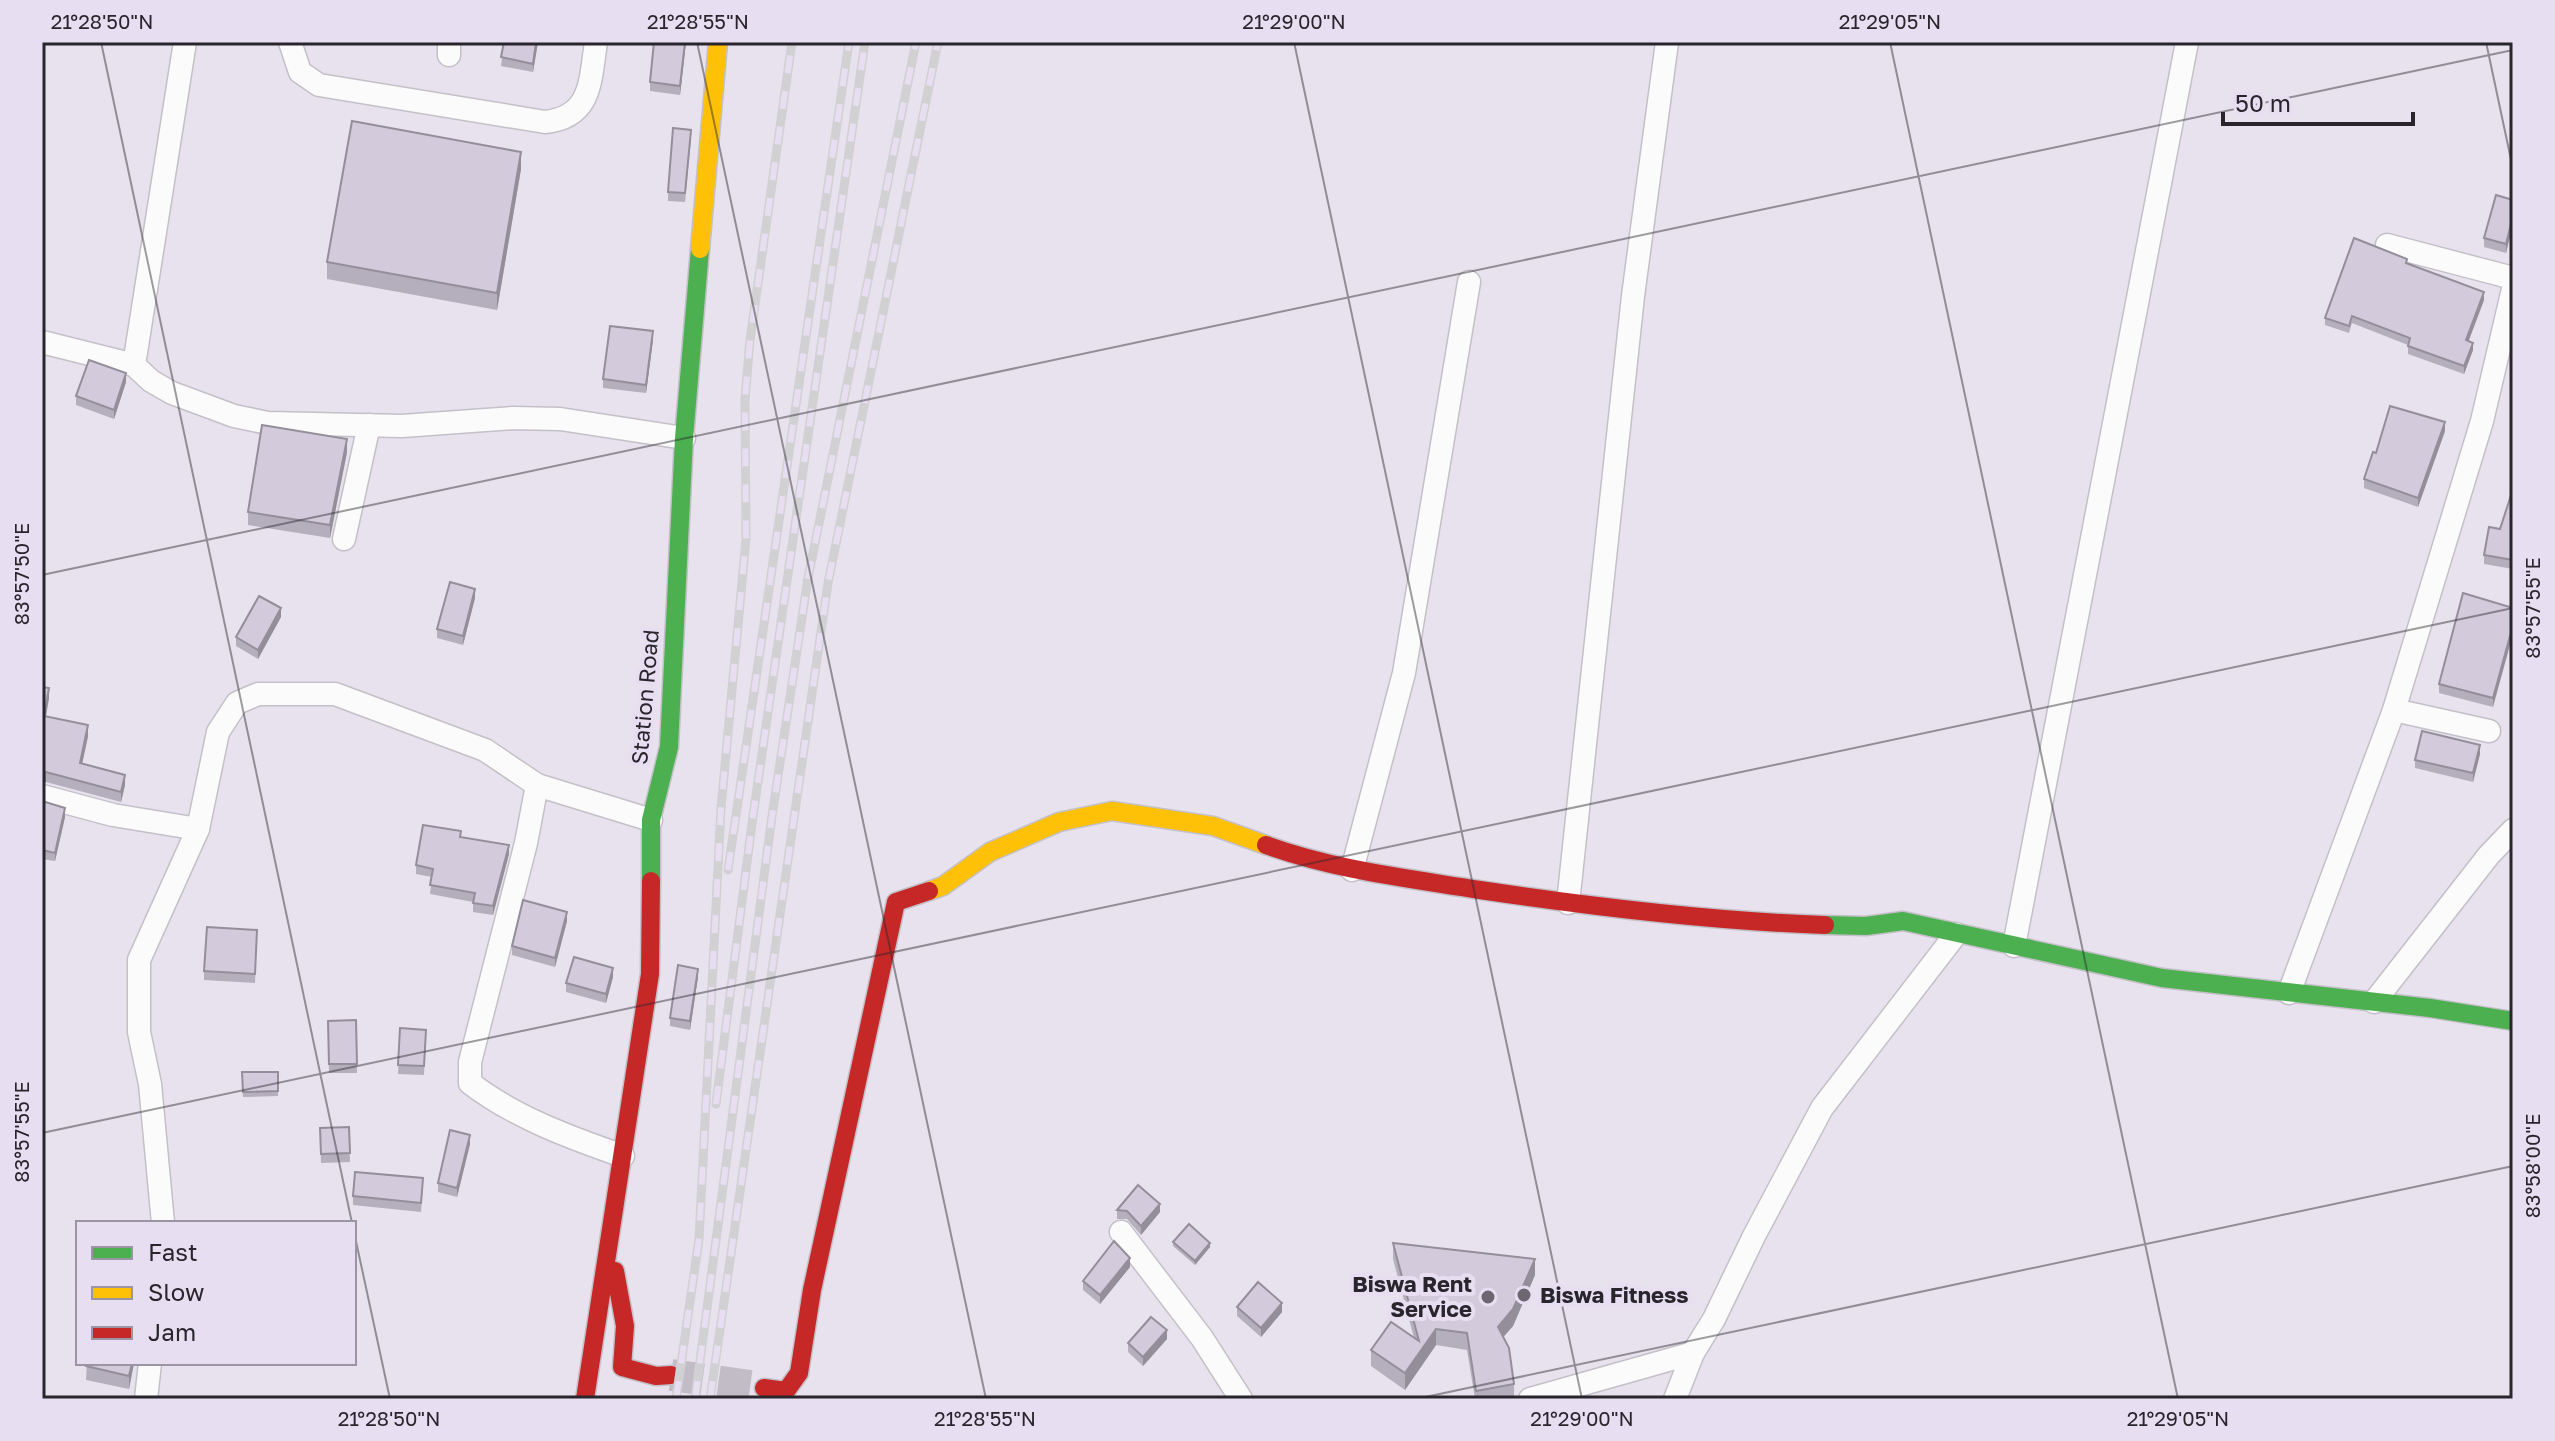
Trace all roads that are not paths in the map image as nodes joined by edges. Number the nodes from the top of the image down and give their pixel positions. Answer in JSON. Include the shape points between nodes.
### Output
{"nodes":[{"id":1,"x":185,"y":42,"type":"edge"},
{"id":2,"x":290,"y":42,"type":"edge"},
{"id":3,"x":596,"y":42,"type":"edge"},
{"id":4,"x":718,"y":42,"type":"edge"},
{"id":5,"x":1667,"y":42,"type":"edge"},
{"id":6,"x":2187,"y":42,"type":"edge"},
{"id":7,"x":2387,"y":245,"type":"dead end"},
{"id":8,"x":2513,"y":278,"type":"edge"},
{"id":9,"x":1469,"y":282,"type":"dead end"},
{"id":10,"x":2513,"y":289,"type":"edge"},
{"id":11,"x":2509,"y":317,"type":"edge"},
{"id":12,"x":42,"y":342,"type":"edge"},
{"id":13,"x":134,"y":365,"type":"junction"},
{"id":14,"x":369,"y":425,"type":"junction"},
{"id":15,"x":684,"y":438,"type":"junction"},
{"id":16,"x":344,"y":539,"type":"dead end"},
{"id":17,"x":2394,"y":710,"type":"junction"},
{"id":18,"x":2489,"y":731,"type":"dead end"},
{"id":19,"x":537,"y":785,"type":"junction"},
{"id":20,"x":42,"y":796,"type":"edge"},
{"id":21,"x":651,"y":820,"type":"junction"},
{"id":22,"x":198,"y":829,"type":"junction"},
{"id":23,"x":2513,"y":830,"type":"edge"},
{"id":24,"x":1352,"y":870,"type":"junction"},
{"id":25,"x":1568,"y":903,"type":"junction"},
{"id":26,"x":1956,"y":934,"type":"junction"},
{"id":27,"x":2014,"y":946,"type":"junction"},
{"id":28,"x":2289,"y":993,"type":"junction"},
{"id":29,"x":2374,"y":1002,"type":"junction"},
{"id":30,"x":2513,"y":1021,"type":"edge"},
{"id":31,"x":623,"y":1156,"type":"junction"},
{"id":32,"x":163,"y":1221,"type":"edge"},
{"id":33,"x":1121,"y":1232,"type":"dead end"},
{"id":34,"x":609,"y":1257,"type":"junction"},
{"id":35,"x":1693,"y":1353,"type":"junction"},
{"id":36,"x":150,"y":1365,"type":"edge"},
{"id":37,"x":671,"y":1375,"type":"tunnel mouth"},
{"id":38,"x":764,"y":1388,"type":"tunnel mouth"},
{"id":39,"x":146,"y":1399,"type":"edge"},
{"id":40,"x":585,"y":1399,"type":"edge"},
{"id":41,"x":1239,"y":1399,"type":"edge"},
{"id":42,"x":1530,"y":1399,"type":"edge"},
{"id":43,"x":1675,"y":1399,"type":"edge"}],
"edges":[{"from":1,"to":13,"type":"street"},
{"from":2,"to":3,"type":"street","via":[[300,72],[319,85],[545,122],[566,120],[580,108]]},
{"from":4,"to":15,"type":"street","name":"Station Road"},
{"from":5,"to":25,"type":"street","via":[[1633,296]]},
{"from":6,"to":27,"type":"street"},
{"from":7,"to":8,"type":"street"},
{"from":9,"to":24,"type":"street","via":[[1404,673]]},
{"from":10,"to":11,"type":"street"},
{"from":11,"to":17,"type":"street"},
{"from":12,"to":13,"type":"street"},
{"from":13,"to":14,"type":"street","via":[[172,393],[234,416],[268,423]]},
{"from":14,"to":15,"type":"street","via":[[560,419]]},
{"from":14,"to":16,"type":"street"},
{"from":15,"to":21,"type":"street","name":"Station Road","via":[[669,747]]},
{"from":17,"to":18,"type":"street"},
{"from":17,"to":28,"type":"street"},
{"from":19,"to":21,"type":"street"},
{"from":19,"to":22,"type":"street","via":[[485,750],[389,711],[335,694],[258,694],[237,703],[218,732]]},
{"from":19,"to":31,"type":"street","via":[[470,1062],[470,1083],[575,1139]]},
{"from":20,"to":22,"type":"street"},
{"from":21,"to":31,"type":"street","name":"Station Road","via":[[650,974]]},
{"from":22,"to":32,"type":"street","via":[[139,960],[139,1032],[150,1084]]},
{"from":23,"to":29,"type":"street"},
{"from":24,"to":25,"type":"street"},
{"from":24,"to":38,"type":"street","via":[[1213,826],[1112,811],[1059,822],[990,852],[943,886],[896,902],[812,1290],[799,1373],[786,1391]]},
{"from":25,"to":26,"type":"street","via":[[1740,922],[1866,926],[1903,921]]},
{"from":26,"to":27,"type":"street"},
{"from":26,"to":35,"type":"street","via":[[1822,1108]]},
{"from":27,"to":28,"type":"street","via":[[2162,978]]},
{"from":28,"to":29,"type":"street"},
{"from":29,"to":30,"type":"street"},
{"from":31,"to":34,"type":"street","name":"Station Road"},
{"from":33,"to":41,"type":"street","via":[[1202,1338]]},
{"from":34,"to":37,"type":"street","via":[[619,1280],[625,1326],[622,1367]]},
{"from":34,"to":40,"type":"street","name":"Station Road"},
{"from":35,"to":42,"type":"street"},
{"from":35,"to":43,"type":"street"},
{"from":36,"to":39,"type":"street"}]}
